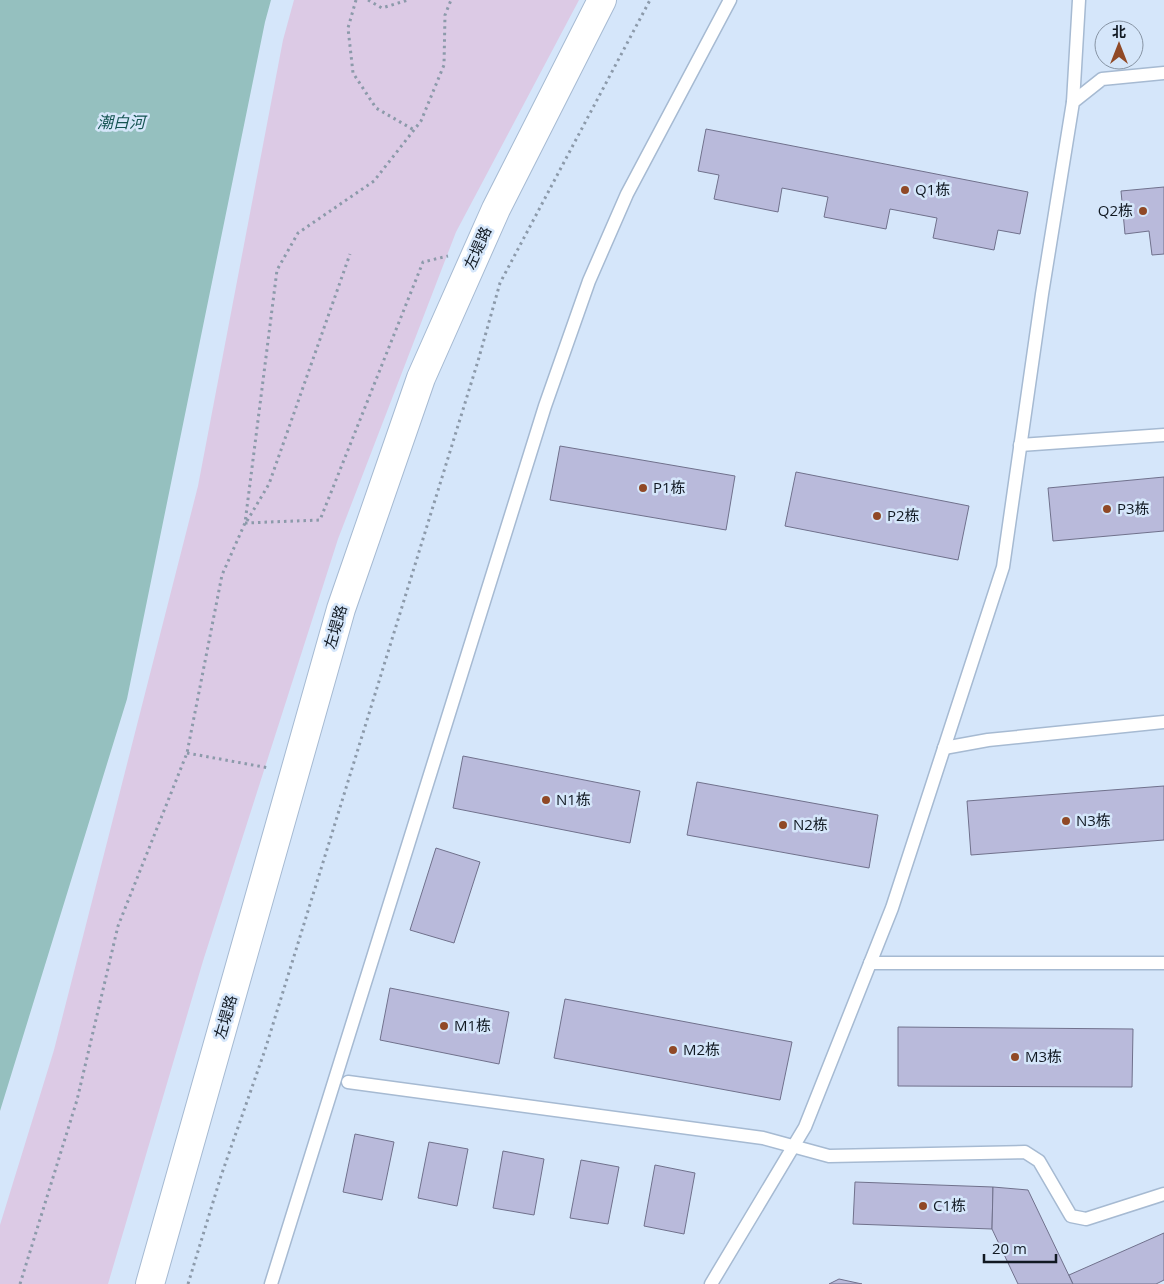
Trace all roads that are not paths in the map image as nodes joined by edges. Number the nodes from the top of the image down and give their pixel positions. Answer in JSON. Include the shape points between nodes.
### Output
{"nodes":[{"id":1,"x":602,"y":0,"type":"edge"},
{"id":2,"x":730,"y":0,"type":"edge"},
{"id":3,"x":1079,"y":0,"type":"edge"},
{"id":4,"x":1164,"y":73,"type":"edge"},
{"id":5,"x":1072,"y":102,"type":"junction"},
{"id":6,"x":1164,"y":435,"type":"edge"},
{"id":7,"x":1020,"y":446,"type":"junction"},
{"id":8,"x":1164,"y":722,"type":"edge"},
{"id":9,"x":944,"y":748,"type":"junction"},
{"id":10,"x":870,"y":962,"type":"junction"},
{"id":11,"x":1164,"y":963,"type":"edge"},
{"id":12,"x":348,"y":1082,"type":"dead end"},
{"id":13,"x":793,"y":1147,"type":"junction"},
{"id":14,"x":1164,"y":1194,"type":"edge"},
{"id":15,"x":150,"y":1284,"type":"edge"},
{"id":16,"x":271,"y":1284,"type":"edge"},
{"id":17,"x":711,"y":1284,"type":"edge"}],
"edges":[{"from":1,"to":15,"type":"street","name":"左堤路","via":[[496,209],[414,396],[341,609]]},
{"from":2,"to":16,"type":"lane","via":[[628,194],[588,281],[545,406]]},
{"from":3,"to":5,"type":"lane"},
{"from":4,"to":5,"type":"lane","via":[[1102,79]]},
{"from":5,"to":7,"type":"lane"},
{"from":6,"to":7,"type":"lane"},
{"from":7,"to":9,"type":"lane","via":[[1003,567]]},
{"from":8,"to":9,"type":"lane","via":[[988,740]]},
{"from":9,"to":10,"type":"lane","via":[[892,908]]},
{"from":10,"to":11,"type":"lane"},
{"from":10,"to":13,"type":"lane","via":[[805,1127]]},
{"from":12,"to":13,"type":"lane","via":[[763,1138]]},
{"from":13,"to":14,"type":"lane","via":[[829,1156],[1025,1152],[1039,1161],[1071,1216],[1086,1219]]},
{"from":13,"to":17,"type":"lane"}]}
